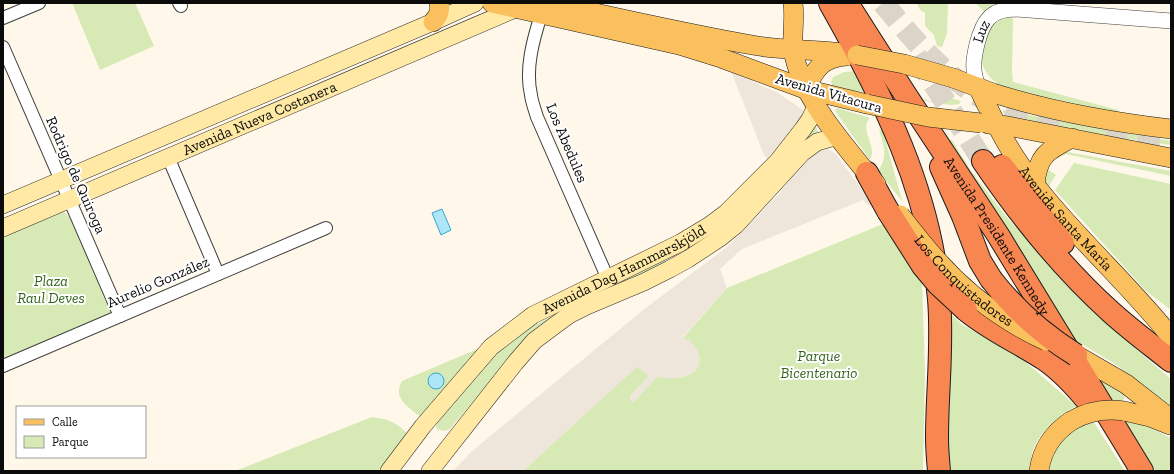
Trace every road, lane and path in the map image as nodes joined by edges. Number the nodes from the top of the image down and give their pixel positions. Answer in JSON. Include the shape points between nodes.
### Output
{"nodes":[{"id":1,"x":39,"y":3,"type":"edge"},
{"id":2,"x":439,"y":3,"type":"edge"},
{"id":3,"x":475,"y":3,"type":"edge"},
{"id":4,"x":492,"y":3,"type":"edge"},
{"id":5,"x":830,"y":3,"type":"edge"},
{"id":6,"x":847,"y":3,"type":"edge"},
{"id":7,"x":515,"y":9,"type":"junction"},
{"id":8,"x":546,"y":9,"type":"edge"},
{"id":9,"x":794,"y":11,"type":"edge"},
{"id":10,"x":3,"y":18,"type":"edge"},
{"id":11,"x":1171,"y":20,"type":"edge"},
{"id":12,"x":433,"y":22,"type":"junction"},
{"id":13,"x":759,"y":46,"type":"junction"},
{"id":14,"x":3,"y":47,"type":"edge"},
{"id":15,"x":793,"y":48,"type":"junction"},
{"id":16,"x":845,"y":54,"type":"junction"},
{"id":17,"x":285,"y":85,"type":"junction"},
{"id":18,"x":978,"y":87,"type":"junction"},
{"id":19,"x":805,"y":89,"type":"junction"},
{"id":20,"x":905,"y":94,"type":"junction"},
{"id":21,"x":300,"y":101,"type":"junction"},
{"id":22,"x":816,"y":106,"type":"junction"},
{"id":23,"x":989,"y":124,"type":"junction"},
{"id":24,"x":1171,"y":129,"type":"edge"},
{"id":25,"x":838,"y":136,"type":"junction"},
{"id":26,"x":1072,"y":138,"type":"junction"},
{"id":27,"x":168,"y":158,"type":"junction"},
{"id":28,"x":1171,"y":158,"type":"edge"},
{"id":29,"x":867,"y":173,"type":"joint"},
{"id":30,"x":60,"y":180,"type":"junction"},
{"id":31,"x":1035,"y":184,"type":"junction"},
{"id":32,"x":69,"y":200,"type":"junction"},
{"id":33,"x":3,"y":205,"type":"edge"},
{"id":34,"x":891,"y":210,"type":"junction"},
{"id":35,"x":3,"y":228,"type":"edge"},
{"id":36,"x":326,"y":228,"type":"dead end"},
{"id":37,"x":218,"y":274,"type":"junction"},
{"id":38,"x":608,"y":279,"type":"junction"},
{"id":39,"x":1128,"y":298,"type":"junction"},
{"id":40,"x":120,"y":316,"type":"junction"},
{"id":41,"x":1136,"y":333,"type":"junction"},
{"id":42,"x":1171,"y":337,"type":"edge"},
{"id":43,"x":1171,"y":354,"type":"edge"},
{"id":44,"x":1076,"y":355,"type":"junction"},
{"id":45,"x":1171,"y":361,"type":"edge"},
{"id":46,"x":3,"y":366,"type":"edge"},
{"id":47,"x":1171,"y":419,"type":"edge"},
{"id":48,"x":1171,"y":425,"type":"edge"},
{"id":49,"x":937,"y":439,"type":"junction"},
{"id":50,"x":389,"y":471,"type":"edge"},
{"id":51,"x":430,"y":471,"type":"edge"},
{"id":52,"x":931,"y":471,"type":"edge"},
{"id":53,"x":939,"y":471,"type":"edge"},
{"id":54,"x":1039,"y":471,"type":"edge"},
{"id":55,"x":1142,"y":471,"type":"edge"}],
"edges":[{"from":1,"to":10,"type":"street"},
{"from":2,"to":12,"type":"main road","via":[[440,11]]},
{"from":3,"to":12,"type":"main road","name":"Avenida Nueva Costanera"},
{"from":4,"to":7,"type":"main road","name":"Avenida Vitacura"},
{"from":5,"to":49,"type":"highway","via":[[888,112],[924,213],[940,305]]},
{"from":6,"to":20,"type":"highway","name":"Avenida Presidente Kennedy"},
{"from":7,"to":8,"type":"main road","name":"Avenida Vitacura"},
{"from":7,"to":21,"type":"main road","name":"Avenida Nueva Costanera"},
{"from":8,"to":13,"type":"main road","name":"Avenida Vitacura"},
{"from":8,"to":19,"type":"main road","name":"Avenida Vitacura","via":[[721,58]]},
{"from":8,"to":38,"type":"street","name":"Los Abedules","via":[[531,52],[530,94],[537,117]]},
{"from":9,"to":13,"type":"main road","via":[[788,27],[772,40]]},
{"from":9,"to":15,"type":"main road"},
{"from":11,"to":18,"type":"street","name":"Luz","via":[[1003,10],[992,14],[981,28],[973,66]]},
{"from":12,"to":17,"type":"main road","name":"Avenida Nueva Costanera"},
{"from":13,"to":15,"type":"main road","name":"Avenida Vitacura"},
{"from":14,"to":30,"type":"street","name":"Rodrigo de Quiroga"},
{"from":15,"to":16,"type":"main road","name":"Avenida Vitacura"},
{"from":15,"to":19,"type":"main road"},
{"from":16,"to":18,"type":"main road","name":"Avenida Vitacura","bridge":true,"via":[[904,64]]},
{"from":16,"to":19,"type":"main road","via":[[818,67]]},
{"from":17,"to":21,"type":"main road","via":[[295,91]]},
{"from":17,"to":30,"type":"main road","name":"Avenida Nueva Costanera"},
{"from":18,"to":23,"type":"main road","name":"Avenida Santa María"},
{"from":18,"to":24,"type":"main road","name":"Avenida Vitacura","via":[[1028,103],[1095,118]]},
{"from":19,"to":22,"type":"main road"},
{"from":19,"to":23,"type":"main road","name":"Avenida Vitacura","bridge":true,"via":[[928,117]]},
{"from":20,"to":44,"type":"highway","bridge":true,"via":[[955,197],[980,261],[991,279],[1028,320]]},
{"from":20,"to":55,"type":"highway","name":"Avenida Presidente Kennedy","via":[[998,235]]},
{"from":21,"to":27,"type":"main road","name":"Avenida Nueva Costanera"},
{"from":22,"to":25,"type":"main road"},
{"from":22,"to":38,"type":"main road","name":"Avenida Dag Hammarskjöld","via":[[810,119],[778,161],[726,213],[680,243]]},
{"from":23,"to":26,"type":"main road","name":"Avenida Vitacura"},
{"from":23,"to":31,"type":"main road","name":"Avenida Santa María"},
{"from":25,"to":29,"type":"main road"},
{"from":25,"to":51,"type":"main road","name":"Avenida Dag Hammarskjöld","via":[[822,140],[807,148],[736,225],[714,242],[644,282],[569,315],[534,341]]},
{"from":26,"to":28,"type":"main road","name":"Avenida Vitacura"},
{"from":26,"to":31,"type":"main road","via":[[1047,153],[1040,161]]},
{"from":27,"to":32,"type":"main road","name":"Avenida Nueva Costanera"},
{"from":27,"to":37,"type":"street"},
{"from":29,"to":34,"type":"highway"},
{"from":30,"to":32,"type":"street","name":"Rodrigo de Quiroga"},
{"from":30,"to":33,"type":"main road","name":"Avenida Nueva Costanera"},
{"from":31,"to":39,"type":"main road","name":"Avenida Santa María"},
{"from":32,"to":35,"type":"main road","name":"Avenida Nueva Costanera"},
{"from":32,"to":40,"type":"street","name":"Rodrigo de Quiroga"},
{"from":34,"to":44,"type":"main road","name":"Los Conquistadores","bridge":true,"via":[[936,260],[980,300],[1010,322]]},
{"from":34,"to":55,"type":"highway","bridge":true,"via":[[923,266],[938,284],[966,310],[995,331],[1045,359],[1060,372],[1097,412]]},
{"from":36,"to":37,"type":"street","name":"Aurelio González"},
{"from":37,"to":40,"type":"street","name":"Aurelio González"},
{"from":38,"to":50,"type":"main road","name":"Avenida Dag Hammarskjöld","via":[[533,315],[502,337],[424,426]]},
{"from":39,"to":41,"type":"highway","name":"Avenida Presidente Kennedy","via":[[1077,260],[988,158],[1012,204],[1062,263],[1112,314]]},
{"from":39,"to":42,"type":"main road","name":"Avenida Santa María"},
{"from":39,"to":43,"type":"highway","via":[[1147,327]]},
{"from":40,"to":46,"type":"street","name":"Aurelio González"},
{"from":41,"to":43,"type":"highway"},
{"from":41,"to":45,"type":"highway","name":"Avenida Presidente Kennedy"},
{"from":44,"to":47,"type":"main road","name":"Los Conquistadores","via":[[1112,375]]},
{"from":48,"to":54,"type":"main road","bridge":true,"via":[[1150,417],[1110,409],[1083,414],[1051,439],[1042,456]]},
{"from":49,"to":52,"type":"highway"},
{"from":49,"to":53,"type":"highway"}]}
